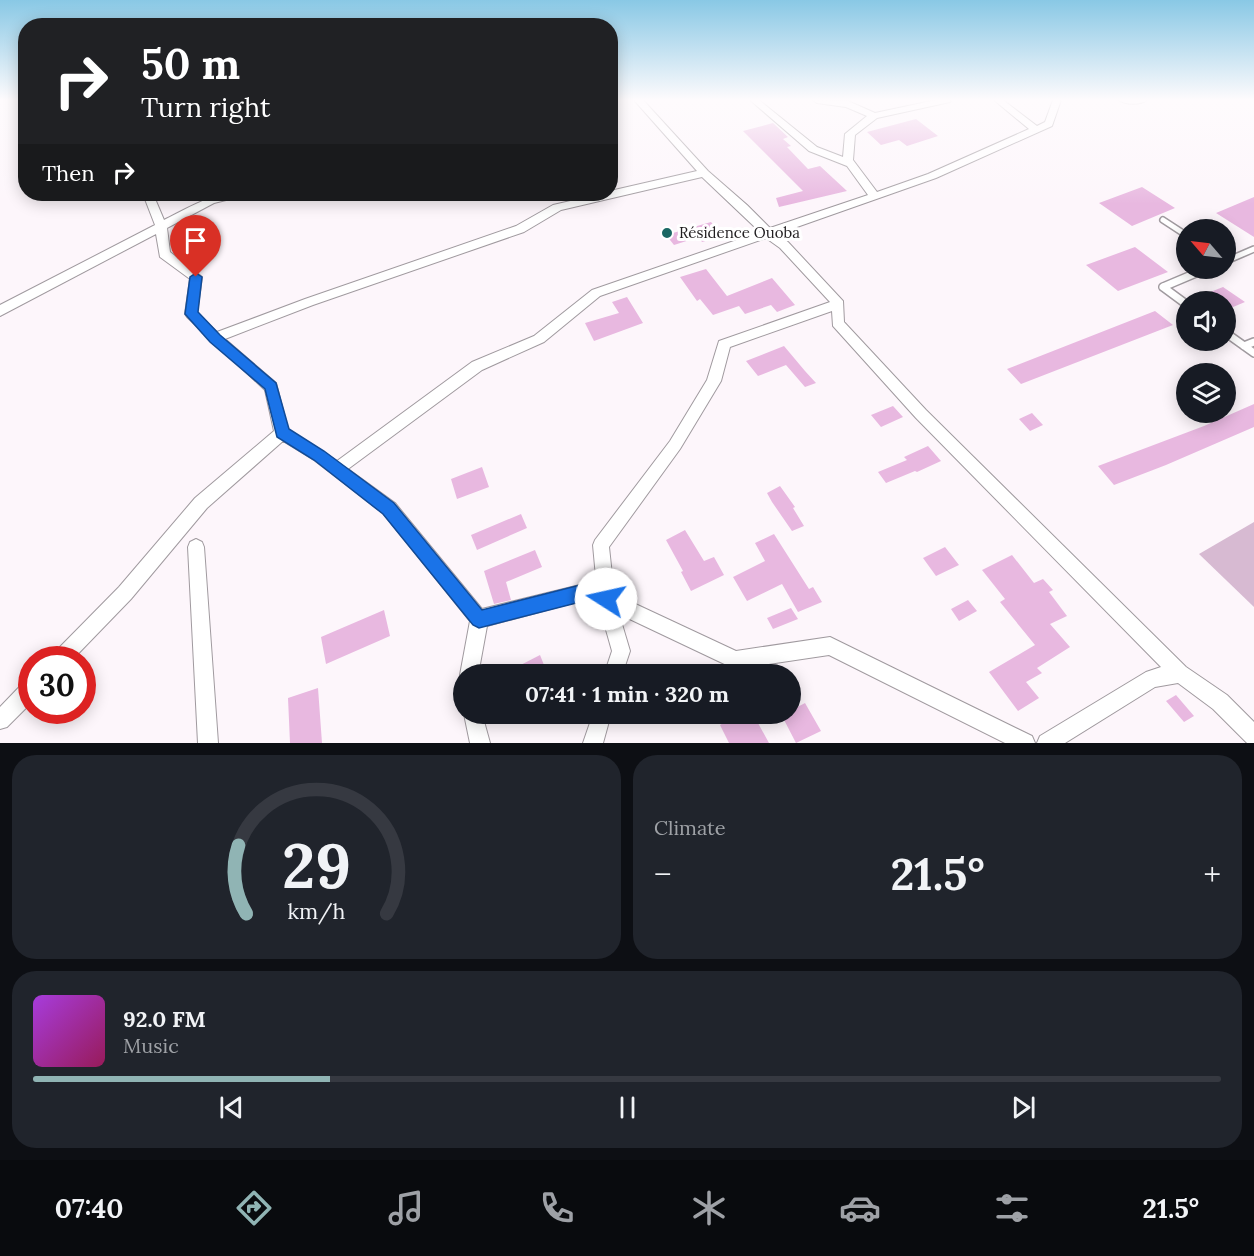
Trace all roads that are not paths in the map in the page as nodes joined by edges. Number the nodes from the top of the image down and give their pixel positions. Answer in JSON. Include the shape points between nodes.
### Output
{"nodes":[{"id":1,"x":669,"y":135,"type":"edge"},
{"id":2,"x":796,"y":135,"type":"edge"},
{"id":3,"x":850,"y":135,"type":"edge"},
{"id":4,"x":1025,"y":135,"type":"edge"},
{"id":5,"x":851,"y":164,"type":"junction"},
{"id":6,"x":704,"y":174,"type":"junction"},
{"id":7,"x":618,"y":193,"type":"edge"},
{"id":8,"x":874,"y":195,"type":"junction"},
{"id":9,"x":151,"y":201,"type":"edge"},
{"id":10,"x":209,"y":201,"type":"edge"},
{"id":11,"x":584,"y":201,"type":"edge"},
{"id":12,"x":1163,"y":220,"type":"dead end"},
{"id":13,"x":161,"y":227,"type":"junction"},
{"id":14,"x":1176,"y":228,"type":"edge"},
{"id":15,"x":769,"y":234,"type":"junction"},
{"id":16,"x":1254,"y":249,"type":"edge"},
{"id":17,"x":1236,"y":257,"type":"edge"},
{"id":18,"x":1182,"y":279,"type":"edge"},
{"id":19,"x":1176,"y":297,"type":"edge"},
{"id":20,"x":839,"y":304,"type":"junction"},
{"id":21,"x":0,"y":311,"type":"edge"},
{"id":22,"x":215,"y":338,"type":"junction"},
{"id":23,"x":1236,"y":340,"type":"edge"},
{"id":24,"x":1254,"y":342,"type":"edge"},
{"id":25,"x":1244,"y":346,"type":"junction"},
{"id":26,"x":1254,"y":353,"type":"edge"},
{"id":27,"x":282,"y":433,"type":"junction"},
{"id":28,"x":337,"y":469,"type":"junction"},
{"id":29,"x":196,"y":547,"type":"dead end"},
{"id":30,"x":606,"y":599,"type":"junction"},
{"id":31,"x":479,"y":619,"type":"junction"},
{"id":32,"x":73,"y":646,"type":"edge"},
{"id":33,"x":471,"y":664,"type":"edge"},
{"id":34,"x":617,"y":664,"type":"edge"},
{"id":35,"x":1180,"y":673,"type":"junction"},
{"id":36,"x":18,"y":702,"type":"edge"},
{"id":37,"x":0,"y":720,"type":"edge"},
{"id":38,"x":475,"y":724,"type":"edge"},
{"id":39,"x":599,"y":724,"type":"edge"},
{"id":40,"x":1254,"y":736,"type":"edge"},
{"id":41,"x":208,"y":743,"type":"edge"},
{"id":42,"x":480,"y":743,"type":"edge"},
{"id":43,"x":593,"y":743,"type":"edge"},
{"id":44,"x":1025,"y":743,"type":"edge"},
{"id":45,"x":1047,"y":743,"type":"edge"}],
"edges":[{"from":1,"to":6,"type":"street"},
{"from":2,"to":5,"type":"street","via":[[813,149]]},
{"from":3,"to":5,"type":"street"},
{"from":4,"to":8,"type":"street","via":[[932,176]]},
{"from":5,"to":8,"type":"street"},
{"from":6,"to":7,"type":"street"},
{"from":6,"to":15,"type":"street"},
{"from":8,"to":15,"type":"street"},
{"from":9,"to":13,"type":"street"},
{"from":10,"to":13,"type":"street"},
{"from":11,"to":22,"type":"street","via":[[557,207],[520,229]]},
{"from":12,"to":14,"type":"lane"},
{"from":13,"to":21,"type":"street"},
{"from":13,"to":22,"type":"street","via":[[164,254],[196,277],[191,314]]},
{"from":15,"to":20,"type":"street"},
{"from":15,"to":28,"type":"street","via":[[596,293],[539,339],[477,366]]},
{"from":16,"to":17,"type":"lane"},
{"from":18,"to":19,"type":"lane","via":[[1163,287]]},
{"from":20,"to":30,"type":"street","via":[[724,344],[714,381],[675,445],[601,545]]},
{"from":20,"to":35,"type":"street","via":[[838,323],[921,414]]},
{"from":22,"to":27,"type":"street","via":[[271,387]]},
{"from":23,"to":25,"type":"lane"},
{"from":24,"to":25,"type":"lane"},
{"from":25,"to":26,"type":"lane"},
{"from":27,"to":28,"type":"street"},
{"from":27,"to":32,"type":"street","via":[[201,503],[125,593]]},
{"from":28,"to":31,"type":"street","via":[[389,508]]},
{"from":29,"to":41,"type":"street"},
{"from":30,"to":31,"type":"street","via":[[584,592]]},
{"from":30,"to":34,"type":"street","via":[[621,651]]},
{"from":30,"to":44,"type":"street","via":[[735,660],[830,646]]},
{"from":31,"to":33,"type":"street"},
{"from":35,"to":40,"type":"street","via":[[1221,702]]},
{"from":35,"to":45,"type":"street","via":[[1152,678]]},
{"from":36,"to":37,"type":"street"},
{"from":38,"to":42,"type":"street"},
{"from":39,"to":43,"type":"street"}]}
